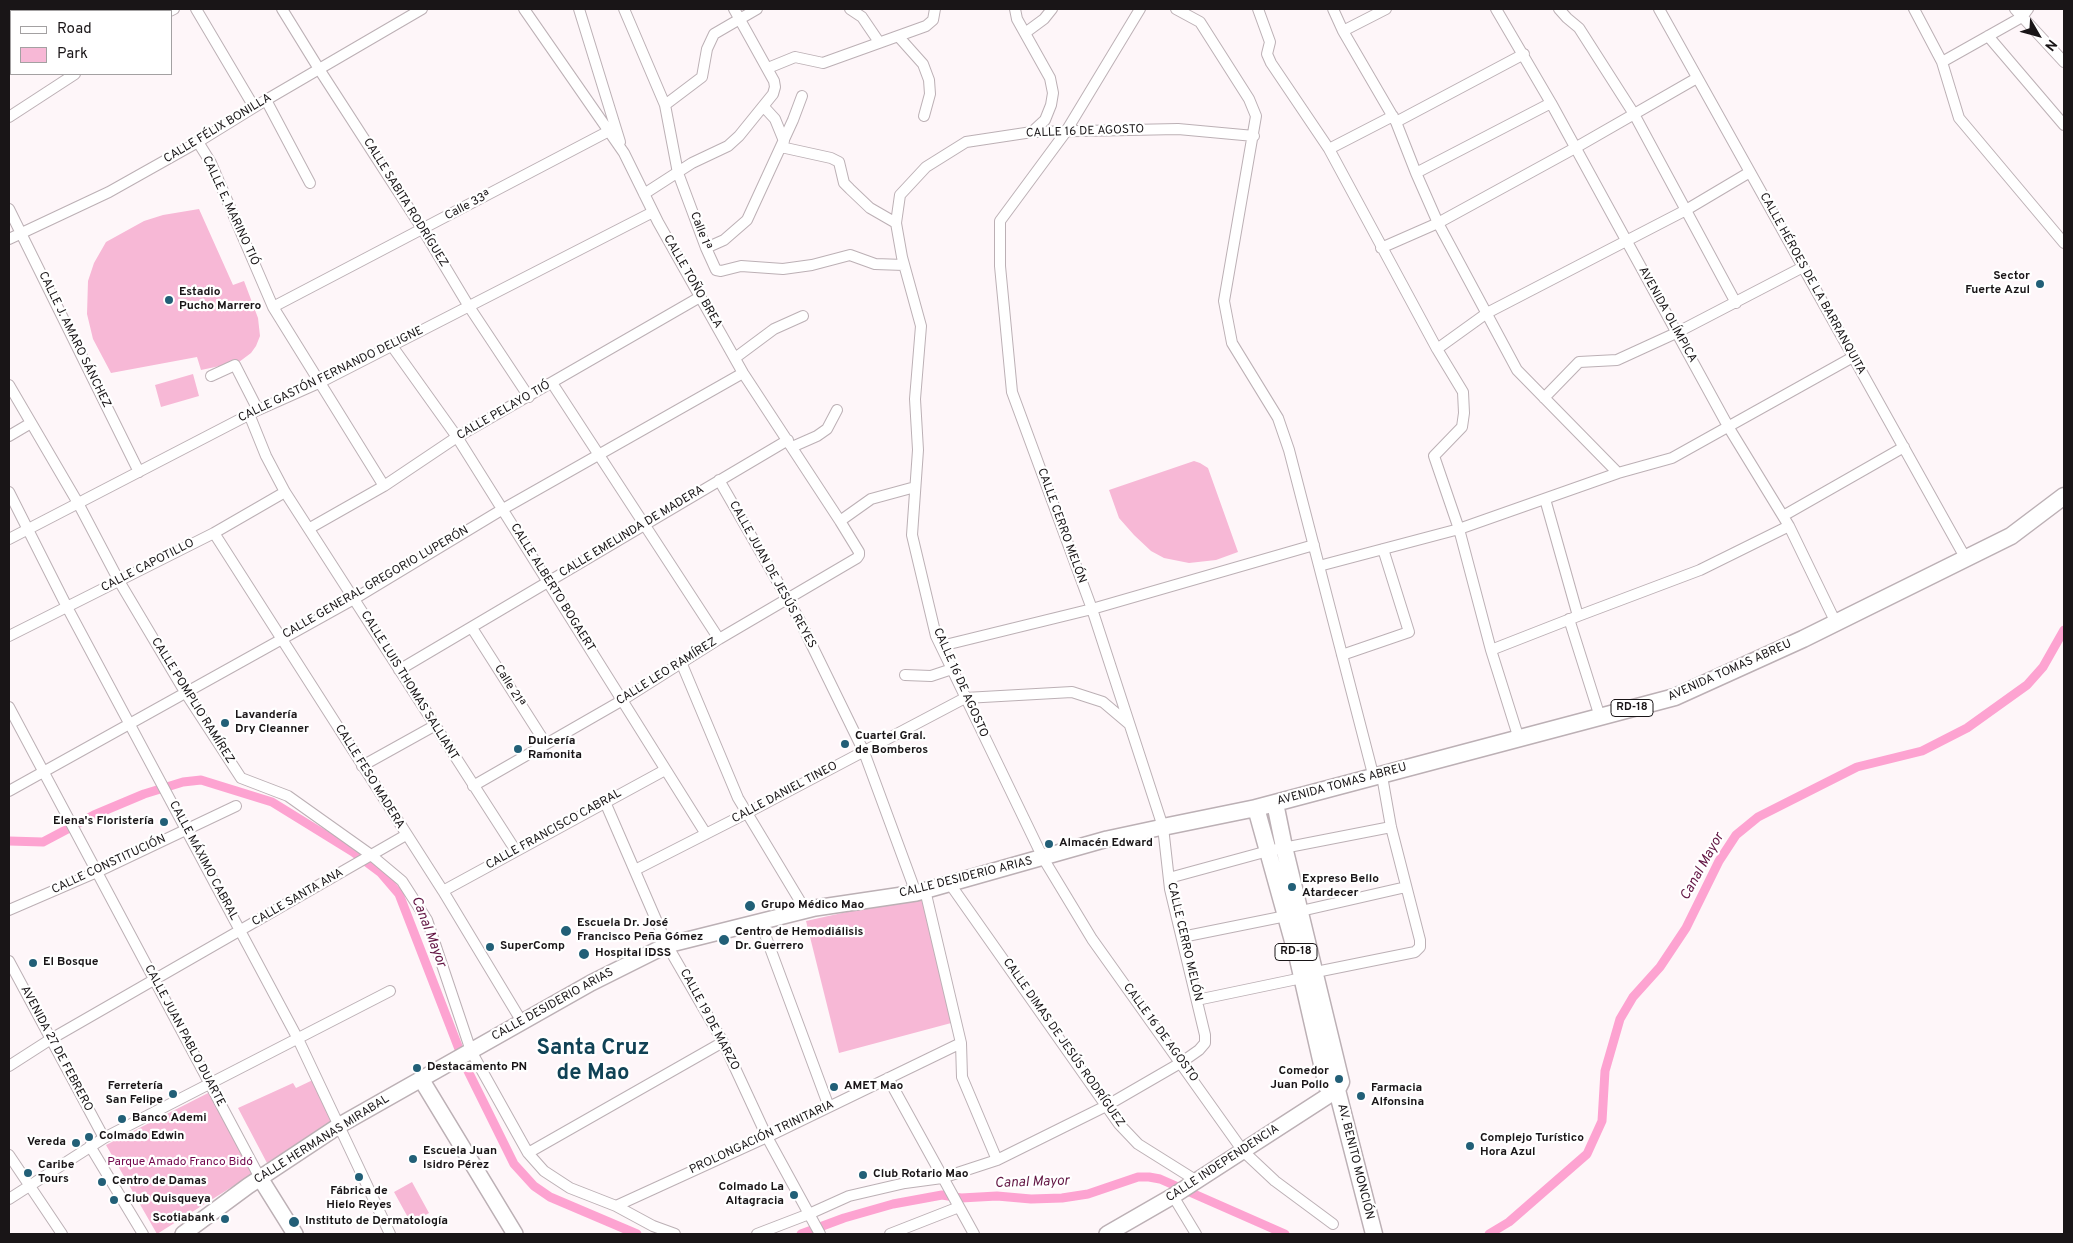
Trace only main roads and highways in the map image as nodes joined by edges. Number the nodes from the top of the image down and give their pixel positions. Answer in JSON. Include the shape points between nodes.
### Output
{"nodes":[{"id":1,"x":2064,"y":496,"type":"edge"},
{"id":2,"x":1275,"y":803,"type":"junction"},
{"id":3,"x":1256,"y":808,"type":"junction"},
{"id":4,"x":1163,"y":827,"type":"joint"},
{"id":5,"x":1294,"y":914,"type":"junction"},
{"id":6,"x":464,"y":1054,"type":"joint"},
{"id":7,"x":421,"y":1079,"type":"junction"},
{"id":8,"x":1337,"y":1090,"type":"junction"},
{"id":9,"x":260,"y":1178,"type":"junction"},
{"id":10,"x":183,"y":1234,"type":"edge"},
{"id":11,"x":295,"y":1234,"type":"edge"},
{"id":12,"x":515,"y":1234,"type":"edge"},
{"id":13,"x":1108,"y":1234,"type":"edge"},
{"id":14,"x":1374,"y":1234,"type":"edge"}],
"edges":[{"from":1,"to":2,"type":"main road","name":"AVENIDA TOMAS ABREU","number":"RD-18","via":[[2011,536],[1836,623],[1675,697]]},
{"from":2,"to":3,"type":"main road","name":"AVENIDA TOMAS ABREU","number":"RD-18"},
{"from":2,"to":5,"type":"main road","name":"AV. BENITO MONCIÓN","number":"RD-18"},
{"from":3,"to":4,"type":"main road","name":"AVENIDA TOMAS ABREU","number":"RD-18"},
{"from":3,"to":5,"type":"main road","name":"AV. BENITO MONCIÓN","number":"RD-18","via":[[1268,851]]},
{"from":4,"to":6,"type":"main road","name":"CALLE DESIDERIO ARIAS","via":[[1107,839],[921,892],[806,911],[667,945]]},
{"from":5,"to":8,"type":"main road","name":"AV. BENITO MONCIÓN","number":"RD-18","via":[[1341,1082]]},
{"from":6,"to":7,"type":"main road","name":"CALLE HERMANAS MIRABAL"},
{"from":7,"to":9,"type":"main road","name":"CALLE HERMANAS MIRABAL","via":[[340,1125]]},
{"from":7,"to":12,"type":"main road"},
{"from":8,"to":13,"type":"main road","name":"CALLE INDEPENDENCIA","via":[[1175,1196]]},
{"from":8,"to":14,"type":"main road","name":"AV. BENITO MONCIÓN","number":"RD-18"},
{"from":9,"to":10,"type":"main road","name":"CALLE HERMANAS MIRABAL"},
{"from":9,"to":11,"type":"main road","name":"CALLE JUAN PABLO DUARTE"}]}
